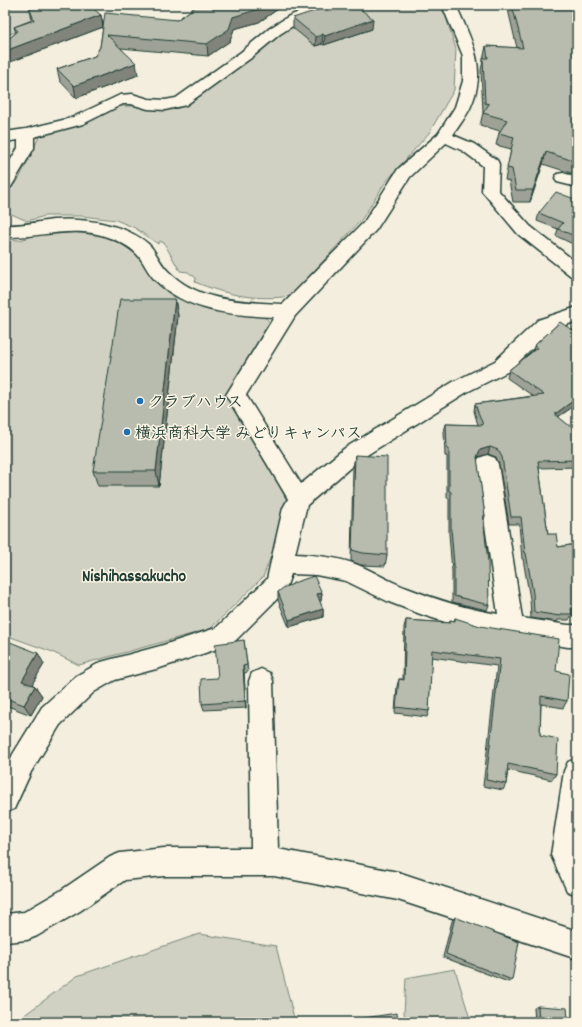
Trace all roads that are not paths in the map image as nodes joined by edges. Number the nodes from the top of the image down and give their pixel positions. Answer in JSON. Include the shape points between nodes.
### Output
{"nodes":[{"id":1,"x":329,"y":5,"type":"edge"},
{"id":2,"x":449,"y":5,"type":"edge"},
{"id":3,"x":26,"y":134,"type":"junction"},
{"id":4,"x":5,"y":137,"type":"edge"},
{"id":5,"x":444,"y":137,"type":"junction"},
{"id":6,"x":5,"y":183,"type":"edge"},
{"id":7,"x":5,"y":231,"type":"edge"},
{"id":8,"x":577,"y":272,"type":"edge"},
{"id":9,"x":288,"y":311,"type":"junction"},
{"id":10,"x":577,"y":314,"type":"edge"},
{"id":11,"x":487,"y":464,"type":"dead end"},
{"id":12,"x":299,"y":499,"type":"junction"},
{"id":13,"x":283,"y":564,"type":"junction"},
{"id":14,"x":512,"y":627,"type":"junction"},
{"id":15,"x":577,"y":636,"type":"edge"},
{"id":16,"x":261,"y":681,"type":"dead end"},
{"id":17,"x":577,"y":770,"type":"edge"},
{"id":18,"x":5,"y":800,"type":"edge"},
{"id":19,"x":265,"y":862,"type":"junction"},
{"id":20,"x":577,"y":881,"type":"edge"},
{"id":21,"x":5,"y":928,"type":"edge"},
{"id":22,"x":577,"y":945,"type":"edge"}],
"edges":[{"from":1,"to":3,"type":"street","via":[[294,19],[275,31],[181,102],[165,105],[148,104],[132,99],[120,100],[77,121]]},
{"from":2,"to":5,"type":"street","via":[[470,56],[471,81],[463,107]]},
{"from":3,"to":4,"type":"street"},
{"from":3,"to":6,"type":"street","via":[[26,148]]},
{"from":5,"to":8,"type":"street","via":[[468,147],[491,164],[490,191],[524,230]]},
{"from":5,"to":9,"type":"street","via":[[404,173],[370,226]]},
{"from":7,"to":9,"type":"street","via":[[16,232],[55,226],[87,226],[107,231],[143,249],[162,277],[178,292],[224,306]]},
{"from":9,"to":12,"type":"street","via":[[236,395]]},
{"from":10,"to":12,"type":"street","via":[[544,324],[502,366],[460,387],[352,454]]},
{"from":11,"to":14,"type":"street"},
{"from":12,"to":13,"type":"street","via":[[294,508]]},
{"from":13,"to":14,"type":"street","via":[[316,565],[350,572],[396,595],[431,608],[477,622]]},
{"from":13,"to":18,"type":"street","via":[[277,584],[224,636],[110,670],[85,684],[51,716],[22,763]]},
{"from":14,"to":15,"type":"street"},
{"from":16,"to":19,"type":"street"},
{"from":17,"to":20,"type":"street","via":[[564,855]]},
{"from":19,"to":21,"type":"street","via":[[164,862],[120,867],[27,926]]},
{"from":19,"to":22,"type":"street","via":[[398,886]]}]}
